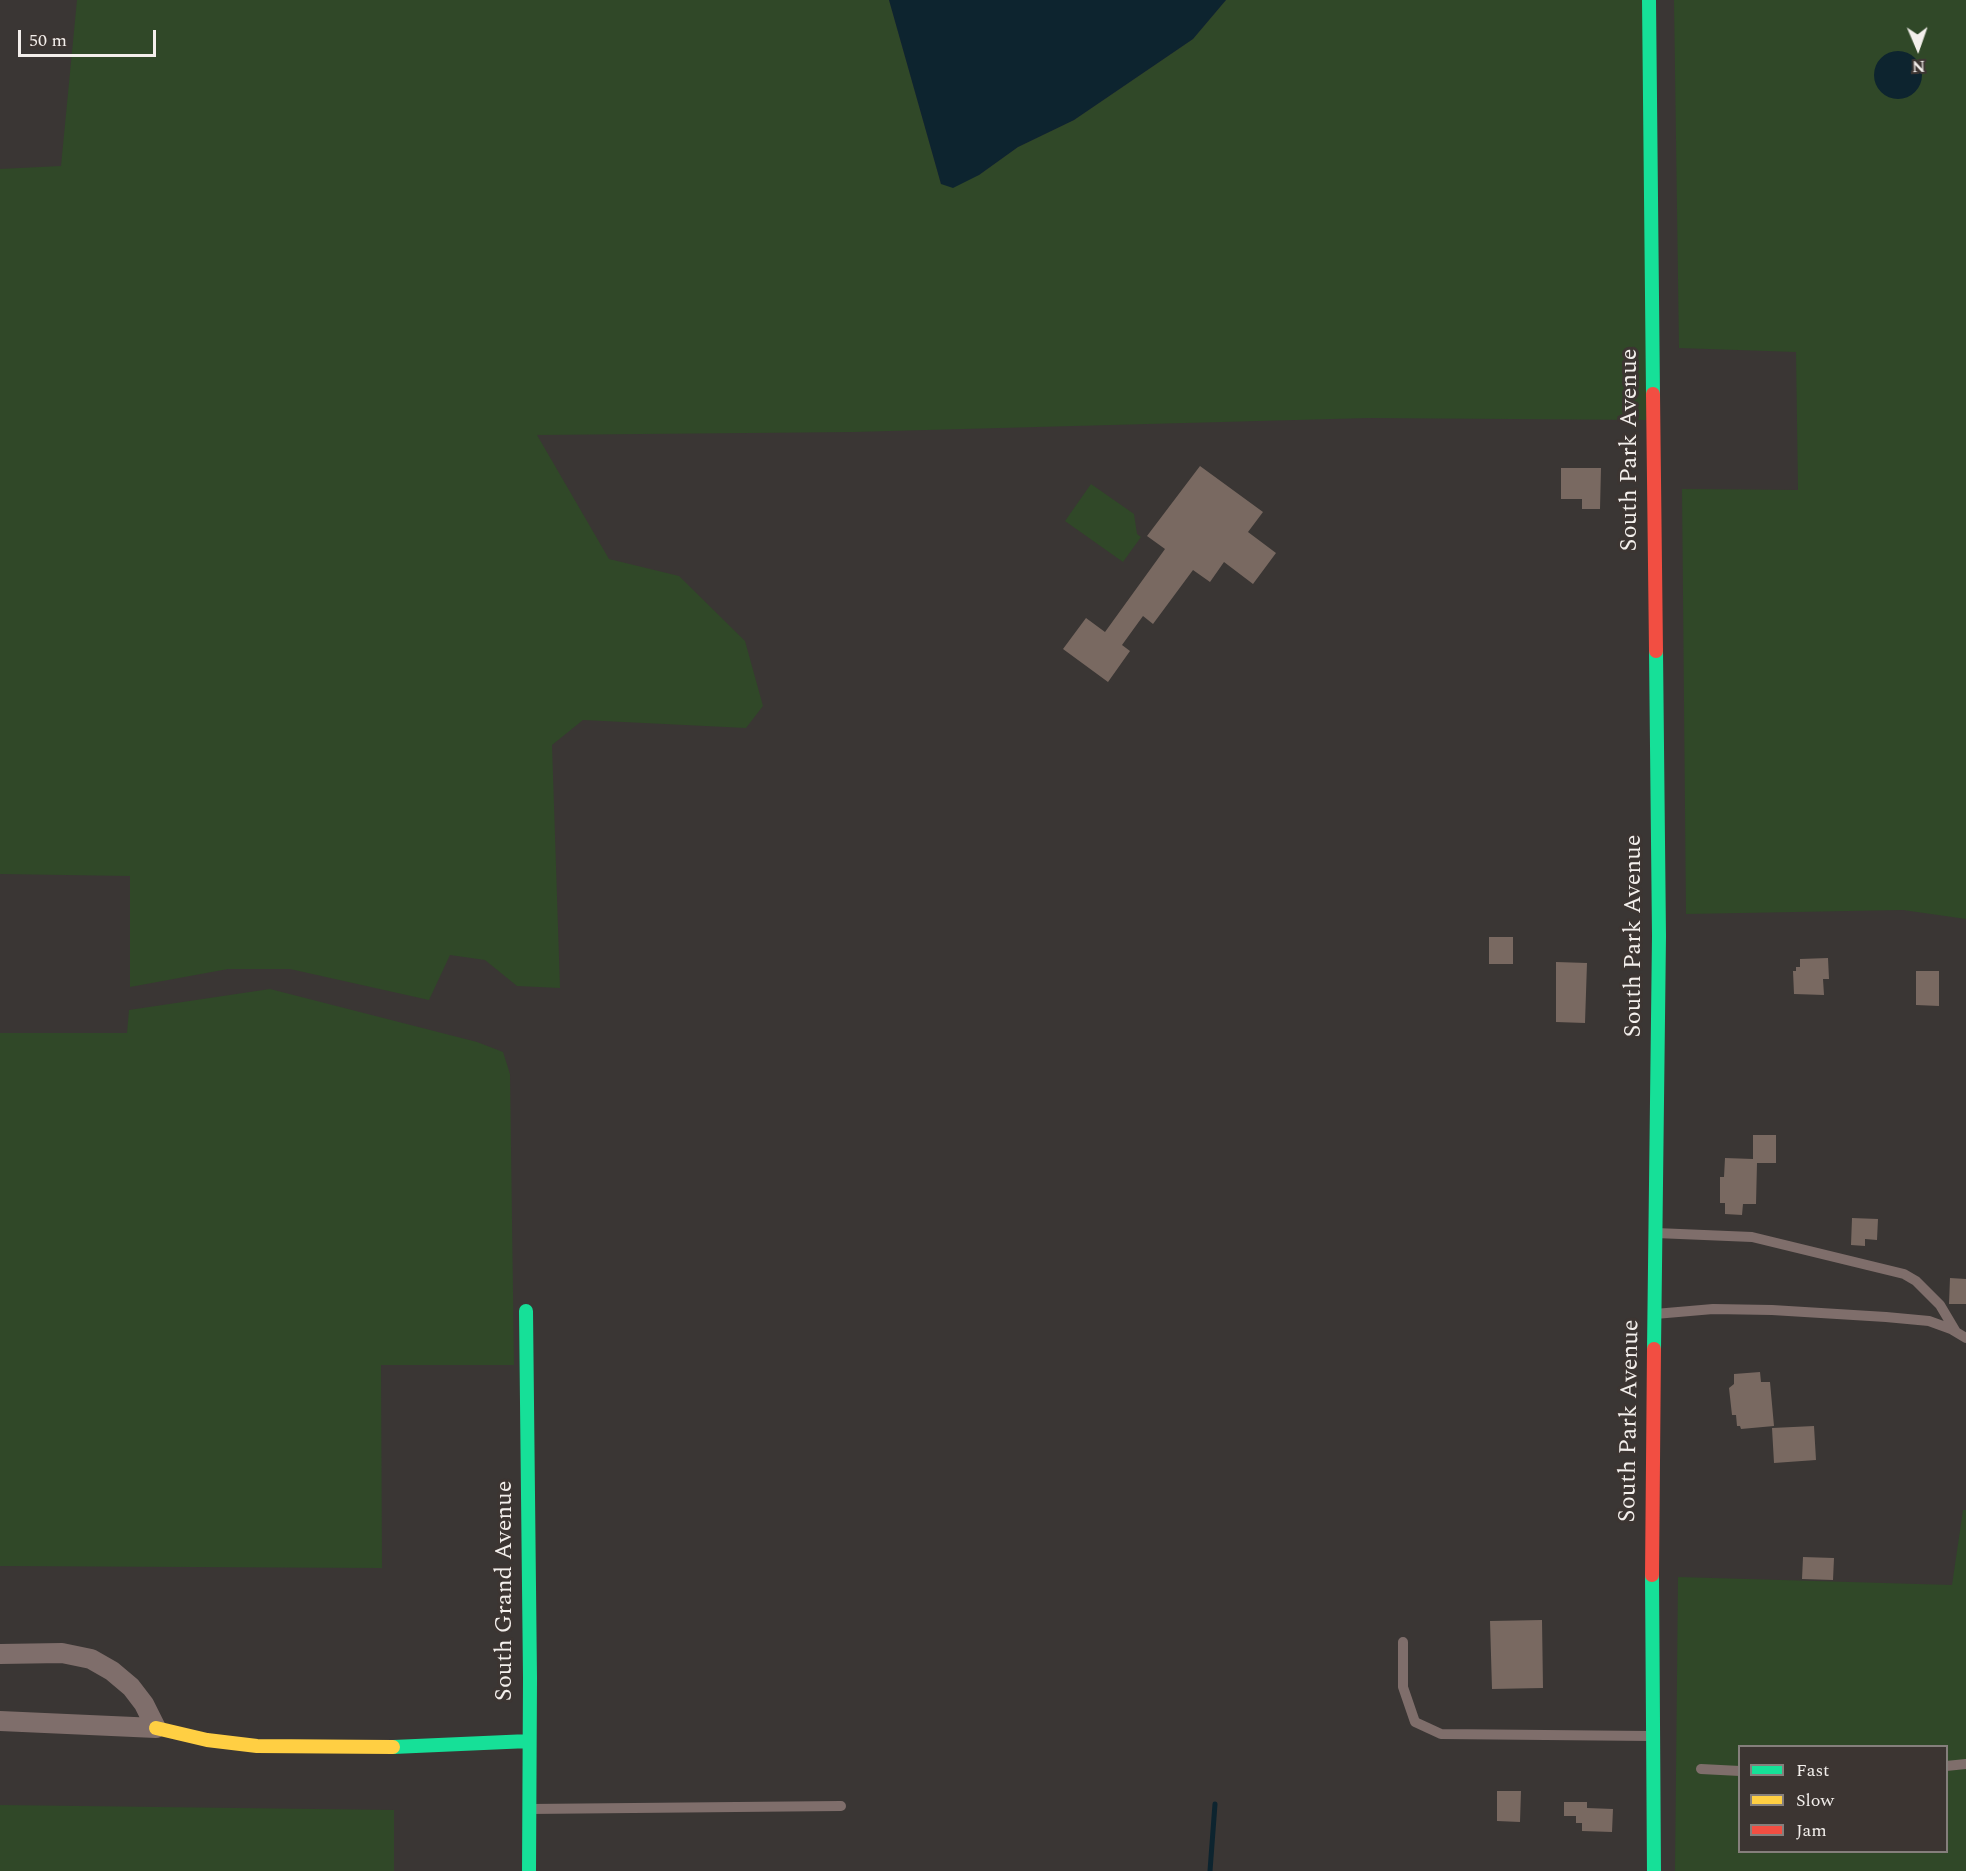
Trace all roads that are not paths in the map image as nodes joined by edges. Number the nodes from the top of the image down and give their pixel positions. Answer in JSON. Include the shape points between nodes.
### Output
{"nodes":[{"id":1,"x":1649,"y":0,"type":"edge"},
{"id":2,"x":1656,"y":1233,"type":"junction"},
{"id":3,"x":526,"y":1311,"type":"dead end"},
{"id":4,"x":1655,"y":1314,"type":"junction"},
{"id":5,"x":1956,"y":1332,"type":"junction"},
{"id":6,"x":1966,"y":1338,"type":"edge"},
{"id":7,"x":1403,"y":1642,"type":"dead end"},
{"id":8,"x":0,"y":1654,"type":"edge"},
{"id":9,"x":0,"y":1721,"type":"edge"},
{"id":10,"x":156,"y":1728,"type":"junction"},
{"id":11,"x":1652,"y":1736,"type":"junction"},
{"id":12,"x":530,"y":1741,"type":"junction"},
{"id":13,"x":1966,"y":1764,"type":"edge"},
{"id":14,"x":1948,"y":1766,"type":"edge"},
{"id":15,"x":1701,"y":1769,"type":"dead end"},
{"id":16,"x":1738,"y":1771,"type":"edge"},
{"id":17,"x":841,"y":1806,"type":"dead end"},
{"id":18,"x":529,"y":1809,"type":"junction"},
{"id":19,"x":529,"y":1871,"type":"edge"},
{"id":20,"x":1654,"y":1871,"type":"edge"}],
"edges":[{"from":1,"to":2,"type":"street","name":"South Park Avenue","via":[[1659,936]]},
{"from":2,"to":4,"type":"street","name":"South Park Avenue"},
{"from":2,"to":5,"type":"lane","via":[[1752,1237],[1904,1274],[1940,1305]]},
{"from":3,"to":12,"type":"street","name":"South Grand Avenue"},
{"from":4,"to":5,"type":"lane","via":[[1713,1309],[1886,1317],[1929,1321]]},
{"from":4,"to":11,"type":"street","name":"South Park Avenue"},
{"from":5,"to":6,"type":"lane"},
{"from":7,"to":11,"type":"lane","via":[[1403,1687],[1415,1722],[1441,1734]]},
{"from":8,"to":10,"type":"street","via":[[62,1653],[91,1659],[131,1687]]},
{"from":9,"to":10,"type":"street"},
{"from":10,"to":12,"type":"street","via":[[257,1746],[391,1748]]},
{"from":11,"to":20,"type":"street","name":"South Park Avenue"},
{"from":12,"to":18,"type":"street","name":"South Grand Avenue"},
{"from":13,"to":14,"type":"lane"},
{"from":15,"to":16,"type":"lane"},
{"from":17,"to":18,"type":"lane"},
{"from":18,"to":19,"type":"street","name":"South Grand Avenue"}]}
